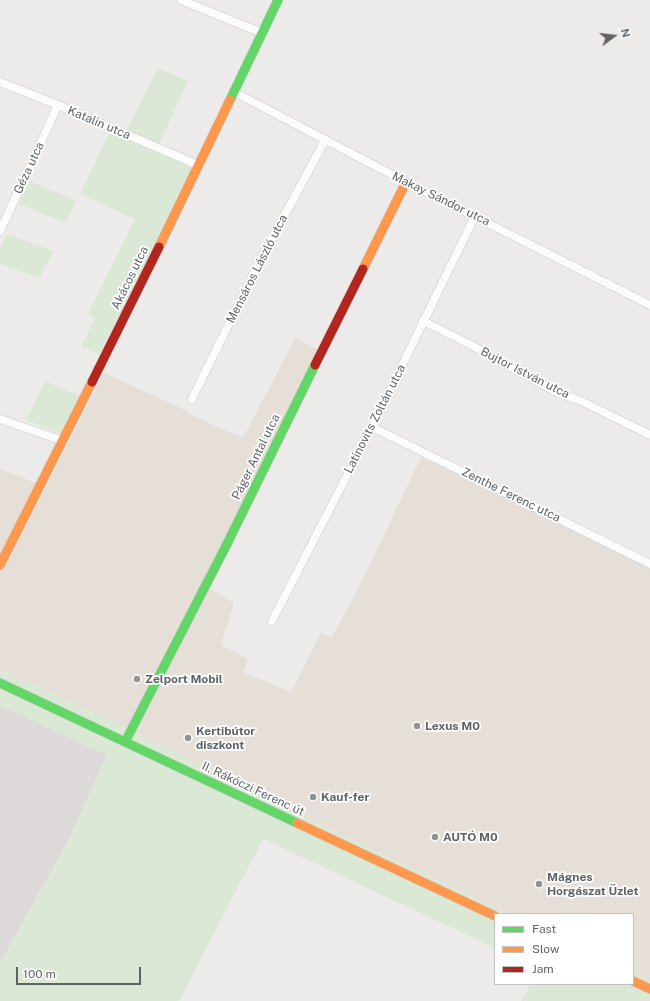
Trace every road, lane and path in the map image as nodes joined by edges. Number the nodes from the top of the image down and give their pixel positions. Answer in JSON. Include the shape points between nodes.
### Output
{"nodes":[{"id":1,"x":181,"y":0,"type":"edge"},
{"id":2,"x":278,"y":0,"type":"edge"},
{"id":3,"x":262,"y":33,"type":"junction"},
{"id":4,"x":0,"y":82,"type":"edge"},
{"id":5,"x":234,"y":92,"type":"junction"},
{"id":6,"x":58,"y":105,"type":"junction"},
{"id":7,"x":325,"y":140,"type":"junction"},
{"id":8,"x":198,"y":165,"type":"junction"},
{"id":9,"x":406,"y":182,"type":"junction"},
{"id":10,"x":475,"y":216,"type":"junction"},
{"id":11,"x":0,"y":231,"type":"edge"},
{"id":12,"x":650,"y":305,"type":"edge"},
{"id":13,"x":423,"y":321,"type":"junction"},
{"id":14,"x":192,"y":399,"type":"dead end"},
{"id":15,"x":0,"y":419,"type":"edge"},
{"id":16,"x":372,"y":426,"type":"junction"},
{"id":17,"x":650,"y":435,"type":"edge"},
{"id":18,"x":63,"y":442,"type":"junction"},
{"id":19,"x":650,"y":564,"type":"edge"},
{"id":20,"x":0,"y":565,"type":"edge"},
{"id":21,"x":272,"y":621,"type":"dead end"},
{"id":22,"x":0,"y":683,"type":"edge"},
{"id":23,"x":125,"y":742,"type":"junction"},
{"id":24,"x":494,"y":916,"type":"edge"},
{"id":25,"x":634,"y":981,"type":"edge"},
{"id":26,"x":650,"y":989,"type":"edge"}],
"edges":[{"from":1,"to":3,"type":"street"},
{"from":2,"to":3,"type":"street","name":"Akácos utca"},
{"from":3,"to":5,"type":"street","name":"Akácos utca"},
{"from":4,"to":6,"type":"street","name":"Katalin utca"},
{"from":5,"to":7,"type":"street","name":"Makay Sándor utca"},
{"from":5,"to":8,"type":"street","name":"Akácos utca"},
{"from":6,"to":8,"type":"street","name":"Katalin utca"},
{"from":6,"to":11,"type":"street","name":"Géza utca"},
{"from":7,"to":9,"type":"street","name":"Makay Sándor utca"},
{"from":7,"to":14,"type":"street","name":"Mensáros László utca","via":[[258,265]]},
{"from":8,"to":18,"type":"street","name":"Akácos utca"},
{"from":9,"to":10,"type":"street","name":"Makay Sándor utca"},
{"from":9,"to":23,"type":"street","name":"Páger Antal utca","via":[[227,544]]},
{"from":10,"to":12,"type":"street","name":"Makay Sándor utca"},
{"from":10,"to":13,"type":"street","name":"Latinovits Zoltán utca"},
{"from":13,"to":16,"type":"street","name":"Latinovits Zoltán utca"},
{"from":13,"to":17,"type":"street","name":"Bujtor István utca","via":[[558,393],[579,400]]},
{"from":15,"to":18,"type":"street"},
{"from":16,"to":19,"type":"street","name":"Zenthe Ferenc utca"},
{"from":16,"to":21,"type":"street","name":"Latinovits Zoltán utca"},
{"from":18,"to":20,"type":"street","name":"Akácos utca"},
{"from":22,"to":23,"type":"street","name":"II. Rákóczi Ferenc út"},
{"from":23,"to":24,"type":"street","name":"II. Rákóczi Ferenc út"},
{"from":25,"to":26,"type":"street"}]}
